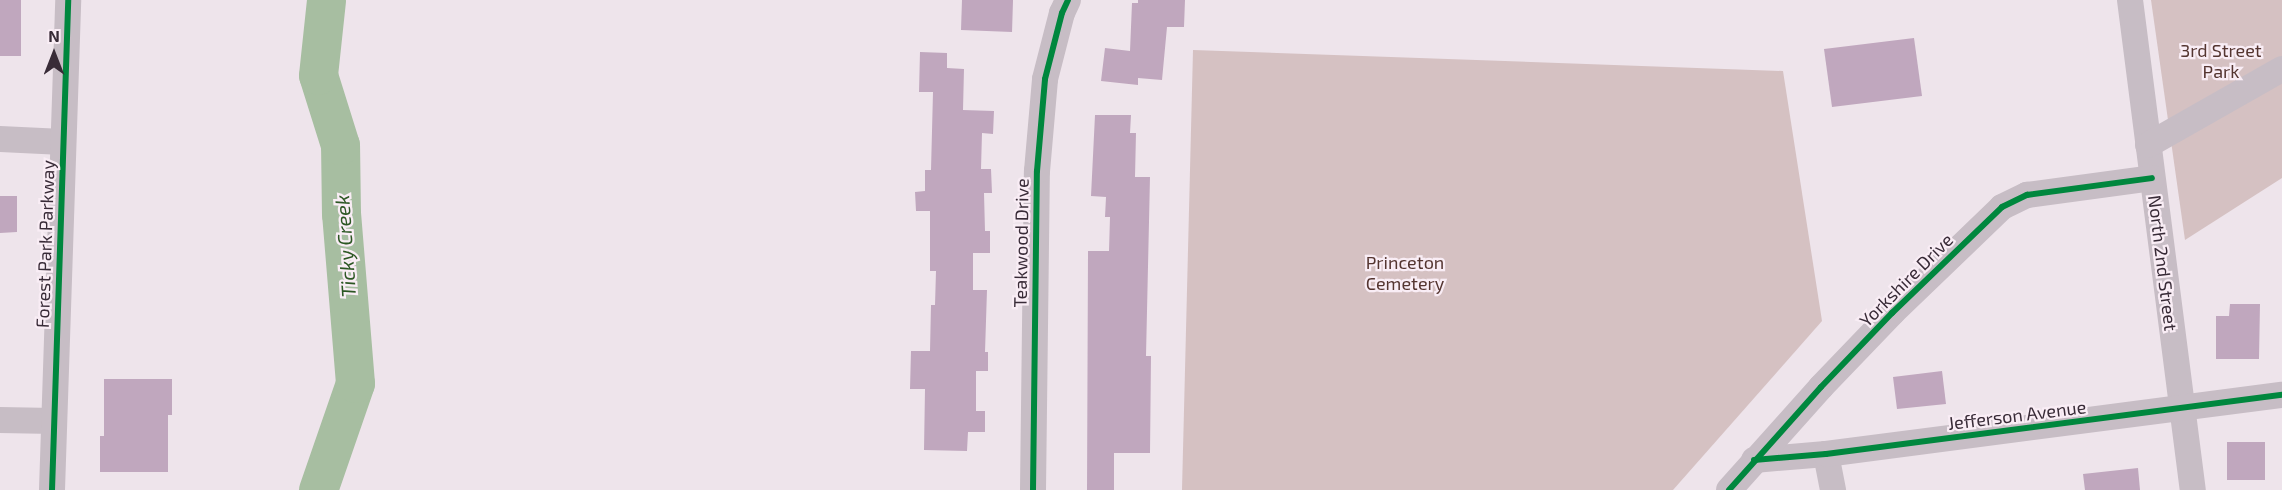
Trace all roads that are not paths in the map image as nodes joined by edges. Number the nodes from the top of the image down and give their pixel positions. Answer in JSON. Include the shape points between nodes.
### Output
{"nodes":[{"id":1,"x":68,"y":0,"type":"edge"},
{"id":2,"x":1068,"y":0,"type":"edge"},
{"id":3,"x":2130,"y":0,"type":"edge"},
{"id":4,"x":2282,"y":69,"type":"edge"},
{"id":5,"x":0,"y":139,"type":"edge"},
{"id":6,"x":63,"y":142,"type":"junction"},
{"id":7,"x":2148,"y":145,"type":"junction"},
{"id":8,"x":2152,"y":178,"type":"junction"},
{"id":9,"x":2282,"y":395,"type":"edge"},
{"id":10,"x":2182,"y":409,"type":"junction"},
{"id":11,"x":0,"y":420,"type":"edge"},
{"id":12,"x":54,"y":421,"type":"junction"},
{"id":13,"x":1826,"y":454,"type":"junction"},
{"id":14,"x":1754,"y":460,"type":"junction"},
{"id":15,"x":52,"y":490,"type":"edge"},
{"id":16,"x":1033,"y":490,"type":"edge"},
{"id":17,"x":1729,"y":490,"type":"edge"},
{"id":18,"x":1833,"y":490,"type":"edge"},
{"id":19,"x":2193,"y":490,"type":"edge"}],
"edges":[{"from":1,"to":6,"type":"street","name":"Forest Park Parkway"},
{"from":2,"to":16,"type":"street","name":"Teakwood Drive","via":[[1045,79],[1037,171]]},
{"from":3,"to":7,"type":"street","name":"North 2nd Street"},
{"from":4,"to":7,"type":"street"},
{"from":5,"to":6,"type":"street"},
{"from":6,"to":12,"type":"street","name":"Forest Park Parkway"},
{"from":7,"to":8,"type":"street","name":"North 2nd Street"},
{"from":8,"to":10,"type":"street","name":"North 2nd Street"},
{"from":8,"to":14,"type":"street","name":"Yorkshire Drive","via":[[2027,195],[2002,207],[1892,313]]},
{"from":9,"to":10,"type":"street","name":"Jefferson Avenue"},
{"from":10,"to":13,"type":"street","name":"Jefferson Avenue"},
{"from":10,"to":19,"type":"street","name":"North 2nd Street"},
{"from":11,"to":12,"type":"street"},
{"from":12,"to":15,"type":"street","name":"Forest Park Parkway"},
{"from":13,"to":14,"type":"street","name":"Jefferson Avenue"},
{"from":13,"to":18,"type":"street"},
{"from":14,"to":17,"type":"street","name":"Yorkshire Drive"}]}
